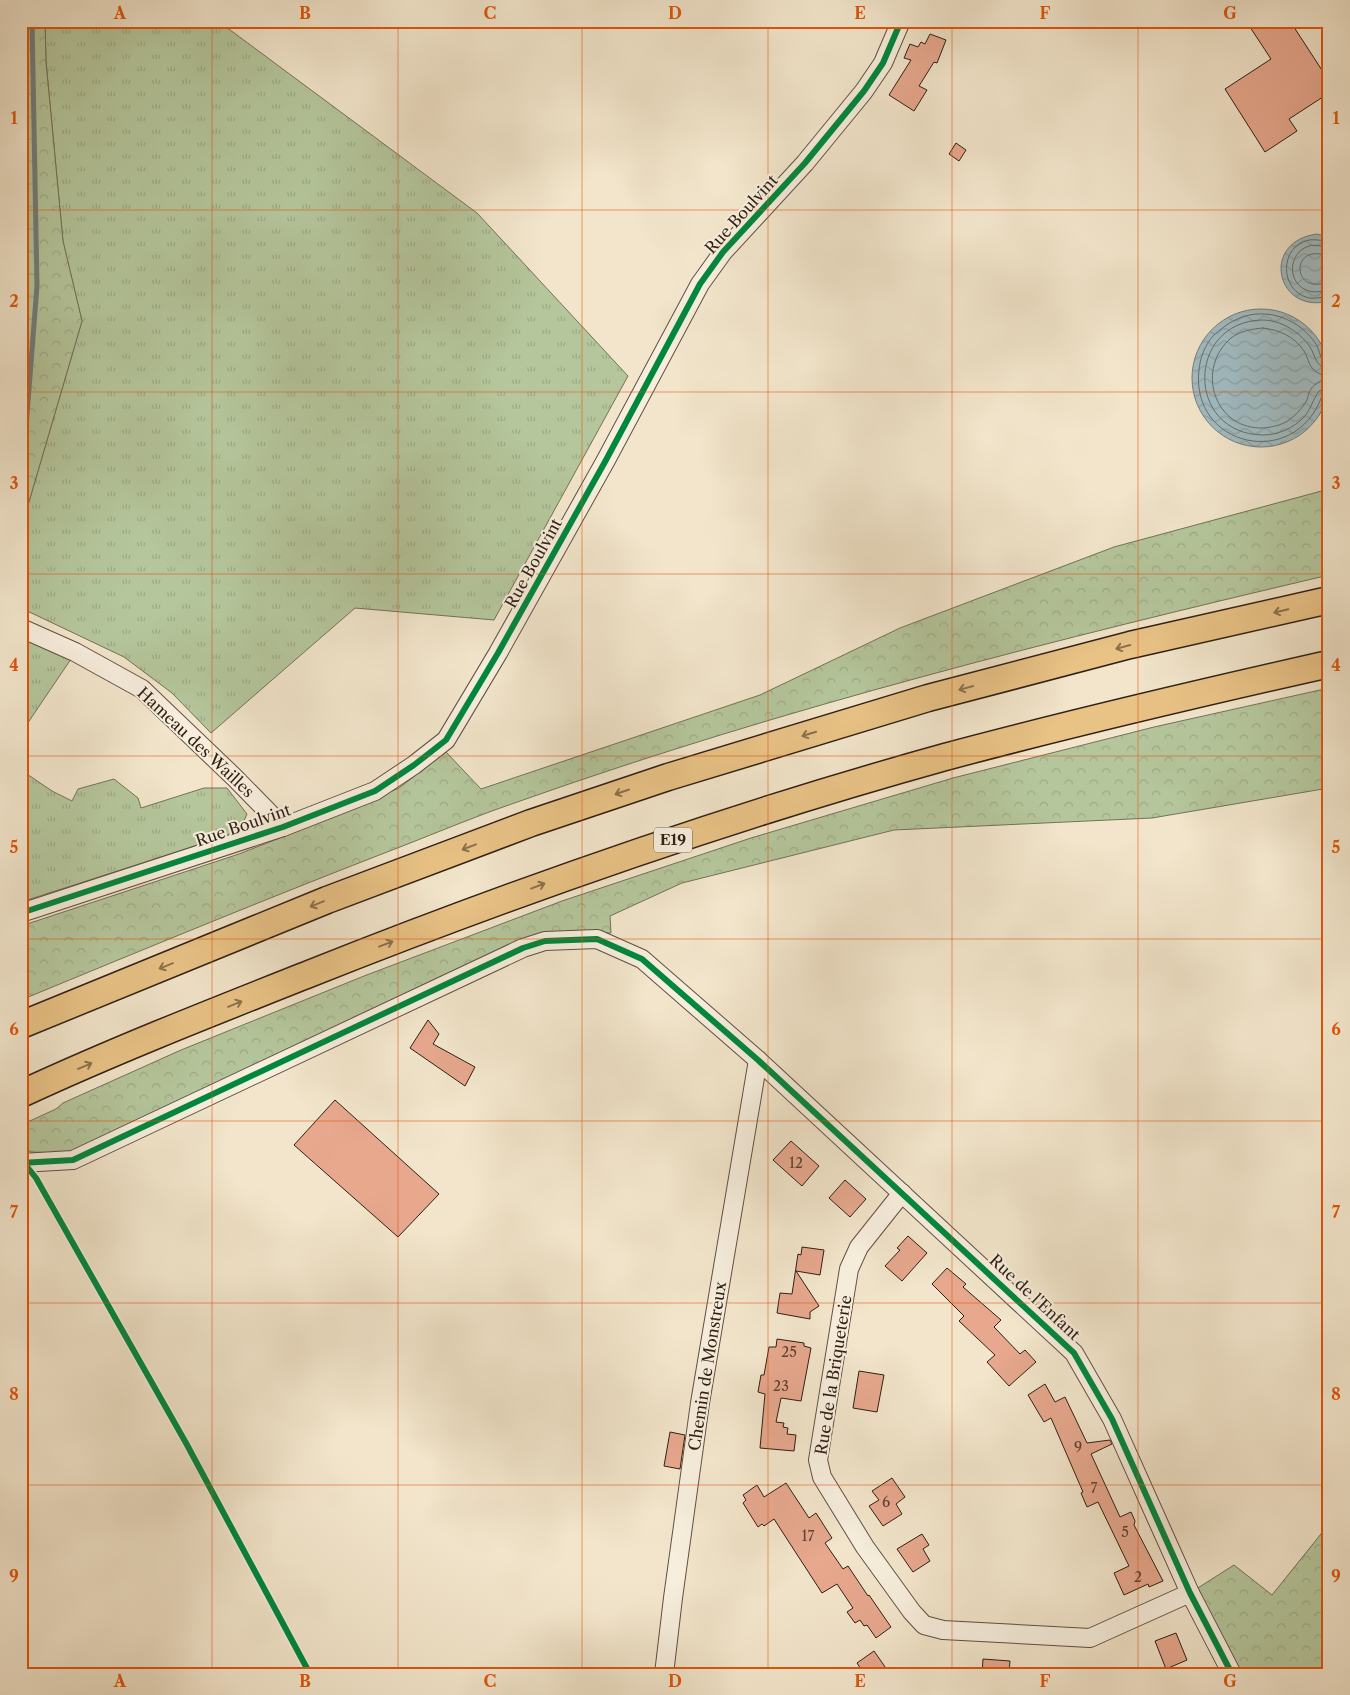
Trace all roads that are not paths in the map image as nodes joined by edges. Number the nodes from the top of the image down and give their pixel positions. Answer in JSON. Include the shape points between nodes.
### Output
{"nodes":[{"id":1,"x":901,"y":21,"type":"edge"},
{"id":2,"x":1329,"y":600,"type":"edge"},
{"id":3,"x":21,"y":628,"type":"edge"},
{"id":4,"x":1329,"y":664,"type":"edge"},
{"id":5,"x":283,"y":827,"type":"junction"},
{"id":6,"x":21,"y":913,"type":"edge"},
{"id":7,"x":21,"y":1025,"type":"edge"},
{"id":8,"x":758,"y":1060,"type":"junction"},
{"id":9,"x":31,"y":1089,"type":"edge"},
{"id":10,"x":21,"y":1163,"type":"edge"},
{"id":11,"x":902,"y":1193,"type":"junction"},
{"id":12,"x":1190,"y":1593,"type":"junction"},
{"id":13,"x":664,"y":1674,"type":"edge"},
{"id":14,"x":1232,"y":1674,"type":"edge"}],
"edges":[{"from":1,"to":5,"type":"street","name":"Rue Boulvint","via":[[883,63],[864,91],[805,163],[723,252],[700,284],[606,460],[446,740],[375,792]]},
{"from":2,"to":7,"type":"highway","one_way":true,"via":[[1130,645],[928,698],[668,777],[531,823],[327,900]]},
{"from":3,"to":5,"type":"street","name":"Hameau des Wailles","via":[[142,688]]},
{"from":9,"to":4,"type":"highway","number":"E19","one_way":true,"via":[[168,1030],[374,949],[551,882],[747,816],[944,758],[1144,706]]},
{"from":5,"to":6,"type":"street","name":"Rue Boulvint"},
{"from":8,"to":10,"type":"street","name":"Rue de l'Enfant","via":[[642,959],[597,939],[545,941],[523,948],[73,1160]]},
{"from":8,"to":11,"type":"street","name":"Rue de l'Enfant"},
{"from":8,"to":13,"type":"street","name":"Chemin de Monstreux","via":[[700,1404]]},
{"from":11,"to":12,"type":"street","name":"Rue de l'Enfant","via":[[1074,1353],[1112,1418]]},
{"from":11,"to":12,"type":"street","name":"Rue de la Briqueterie","via":[[859,1247],[849,1269],[818,1460],[822,1477],[865,1547],[924,1625],[943,1630],[1090,1638]]},
{"from":12,"to":14,"type":"street","name":"Rue de l'Enfant"}]}
